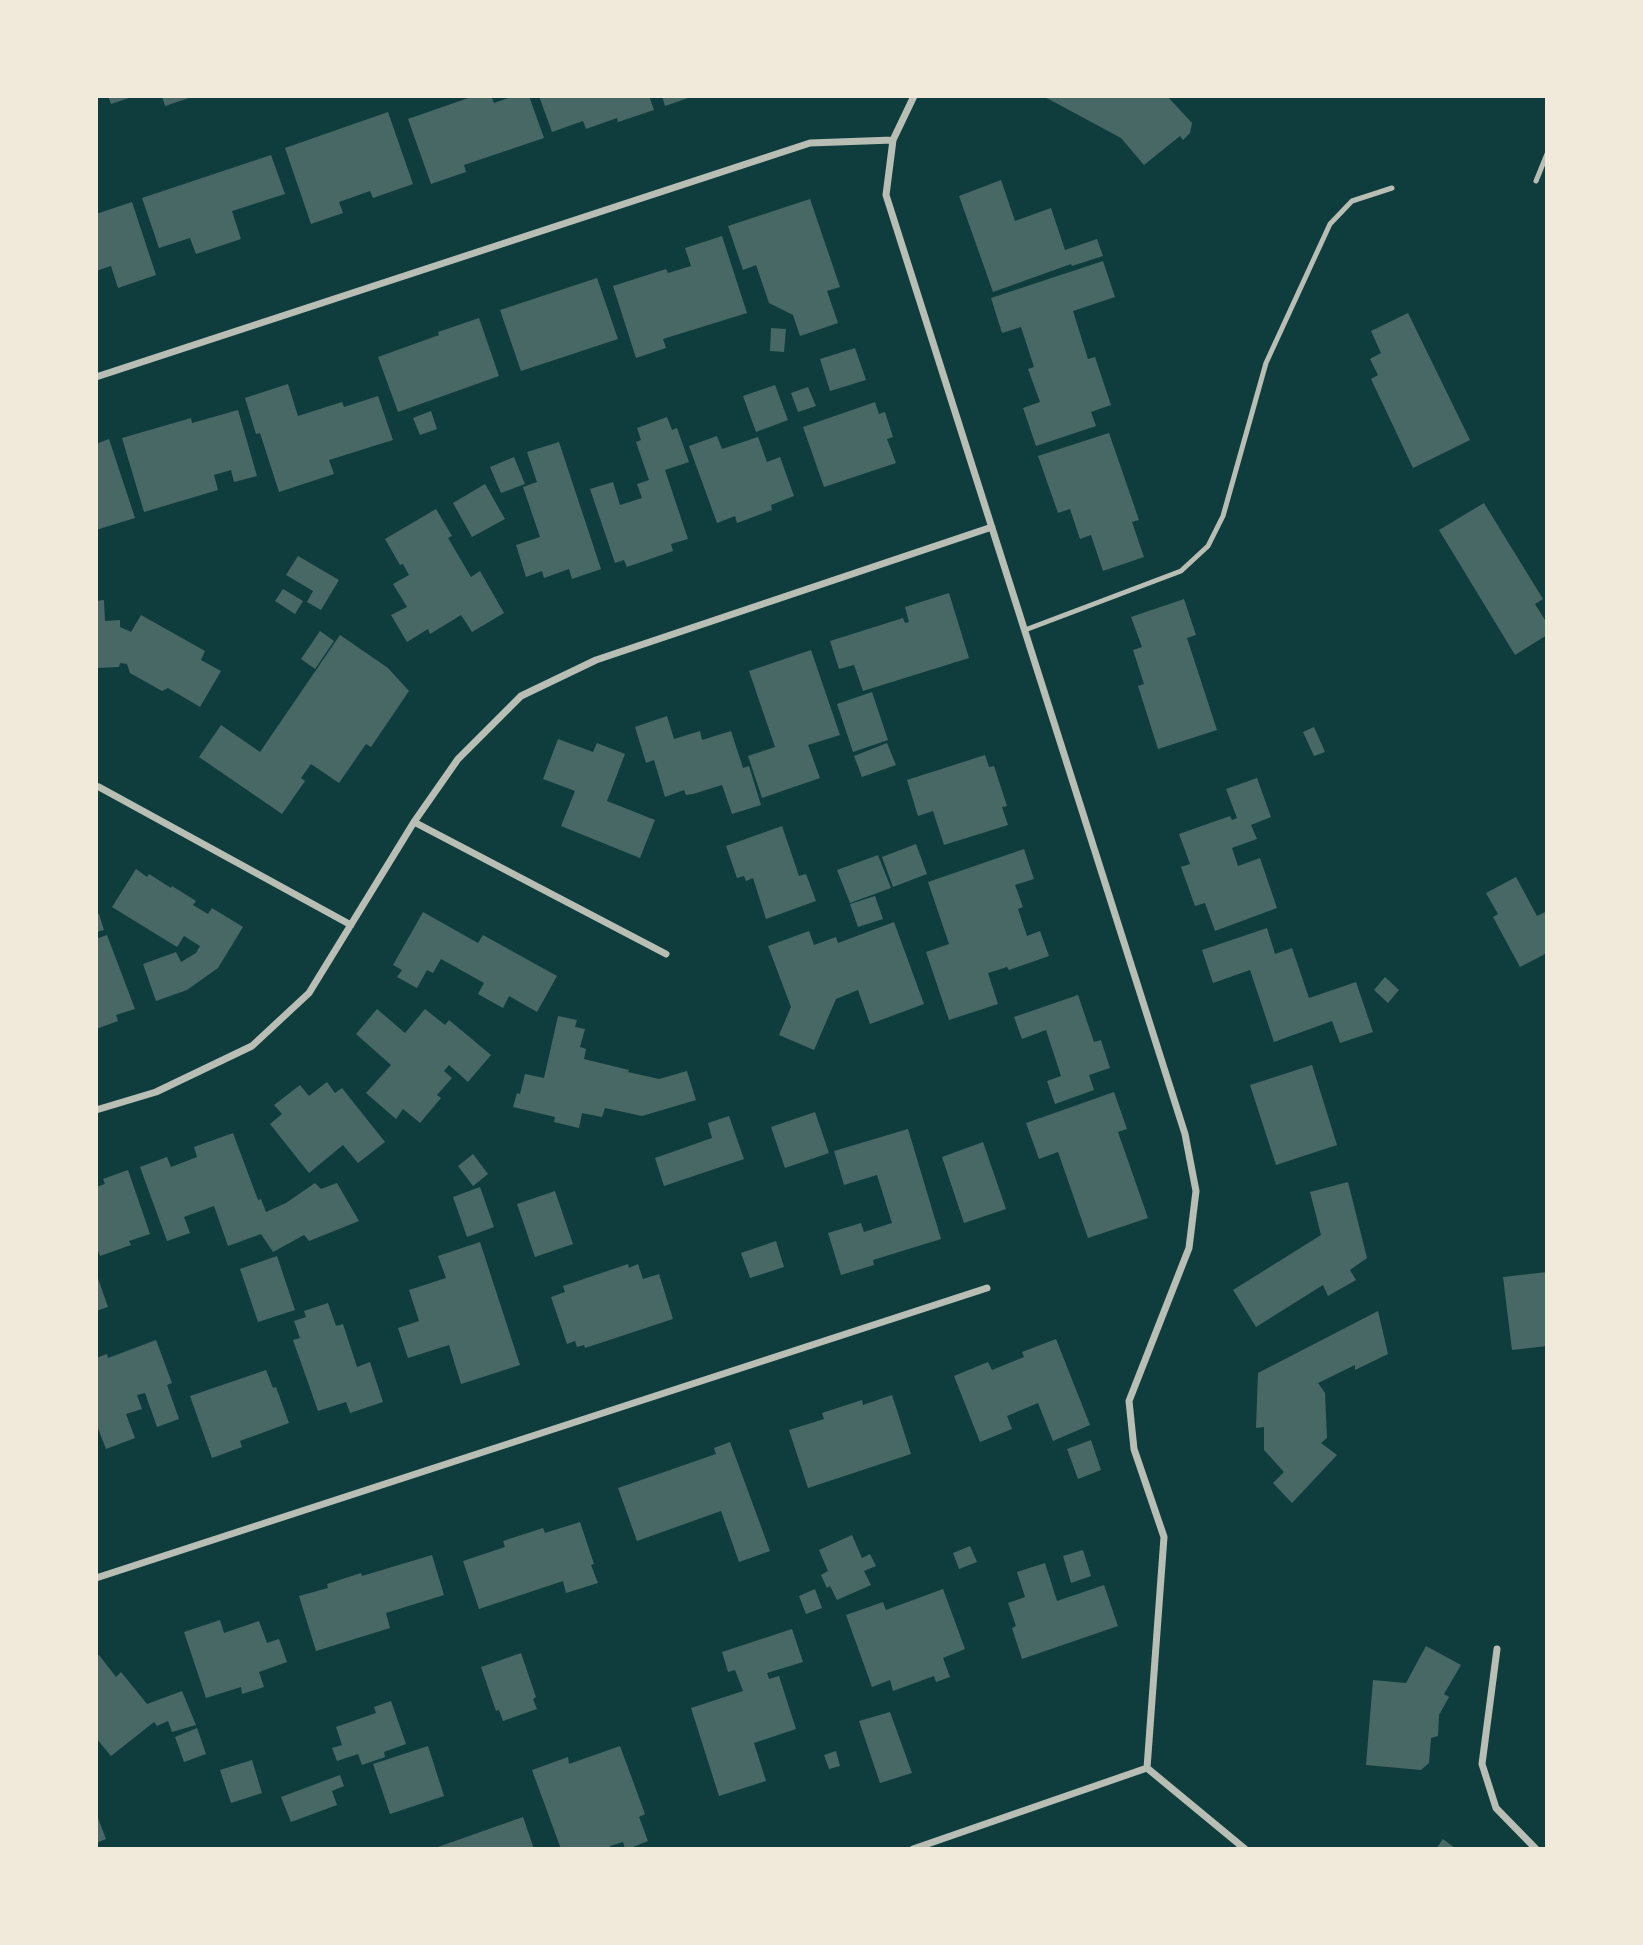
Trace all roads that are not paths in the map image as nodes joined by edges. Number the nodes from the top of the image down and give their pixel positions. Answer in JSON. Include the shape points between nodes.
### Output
{"nodes":[{"id":1,"x":914,"y":96,"type":"edge"},
{"id":2,"x":893,"y":140,"type":"junction"},
{"id":3,"x":1547,"y":154,"type":"edge"},
{"id":4,"x":1536,"y":181,"type":"dead end"},
{"id":5,"x":1392,"y":188,"type":"dead end"},
{"id":6,"x":96,"y":377,"type":"edge"},
{"id":7,"x":992,"y":527,"type":"junction"},
{"id":8,"x":1025,"y":629,"type":"junction"},
{"id":9,"x":99,"y":787,"type":"dead end"},
{"id":10,"x":414,"y":822,"type":"junction"},
{"id":11,"x":351,"y":925,"type":"junction"},
{"id":12,"x":666,"y":954,"type":"dead end"},
{"id":13,"x":96,"y":1110,"type":"edge"},
{"id":14,"x":987,"y":1288,"type":"dead end"},
{"id":15,"x":96,"y":1578,"type":"edge"},
{"id":16,"x":1497,"y":1649,"type":"dead end"},
{"id":17,"x":1147,"y":1768,"type":"junction"},
{"id":18,"x":1231,"y":1835,"type":"junction"},
{"id":19,"x":913,"y":1849,"type":"edge"},
{"id":20,"x":1236,"y":1849,"type":"edge"},
{"id":21,"x":1245,"y":1849,"type":"edge"},
{"id":22,"x":1536,"y":1849,"type":"edge"}],
"edges":[{"from":1,"to":2,"type":"street"},
{"from":2,"to":6,"type":"street","via":[[810,143]]},
{"from":2,"to":7,"type":"street","via":[[887,195]]},
{"from":3,"to":4,"type":"lane"},
{"from":5,"to":8,"type":"lane","via":[[1352,201],[1330,225],[1265,363],[1223,516],[1208,546],[1181,571]]},
{"from":7,"to":8,"type":"street"},
{"from":7,"to":10,"type":"street","via":[[596,660],[521,696],[458,759]]},
{"from":8,"to":17,"type":"street","via":[[1185,1134],[1196,1191],[1189,1248],[1129,1401],[1134,1449],[1164,1537]]},
{"from":9,"to":11,"type":"street"},
{"from":10,"to":11,"type":"street"},
{"from":10,"to":12,"type":"street"},
{"from":11,"to":13,"type":"street","via":[[309,993],[252,1046],[156,1092]]},
{"from":14,"to":15,"type":"street"},
{"from":16,"to":22,"type":"street","via":[[1482,1764],[1496,1808]]},
{"from":17,"to":18,"type":"street"},
{"from":17,"to":19,"type":"street"},
{"from":18,"to":20,"type":"lane"},
{"from":18,"to":21,"type":"street"}]}
